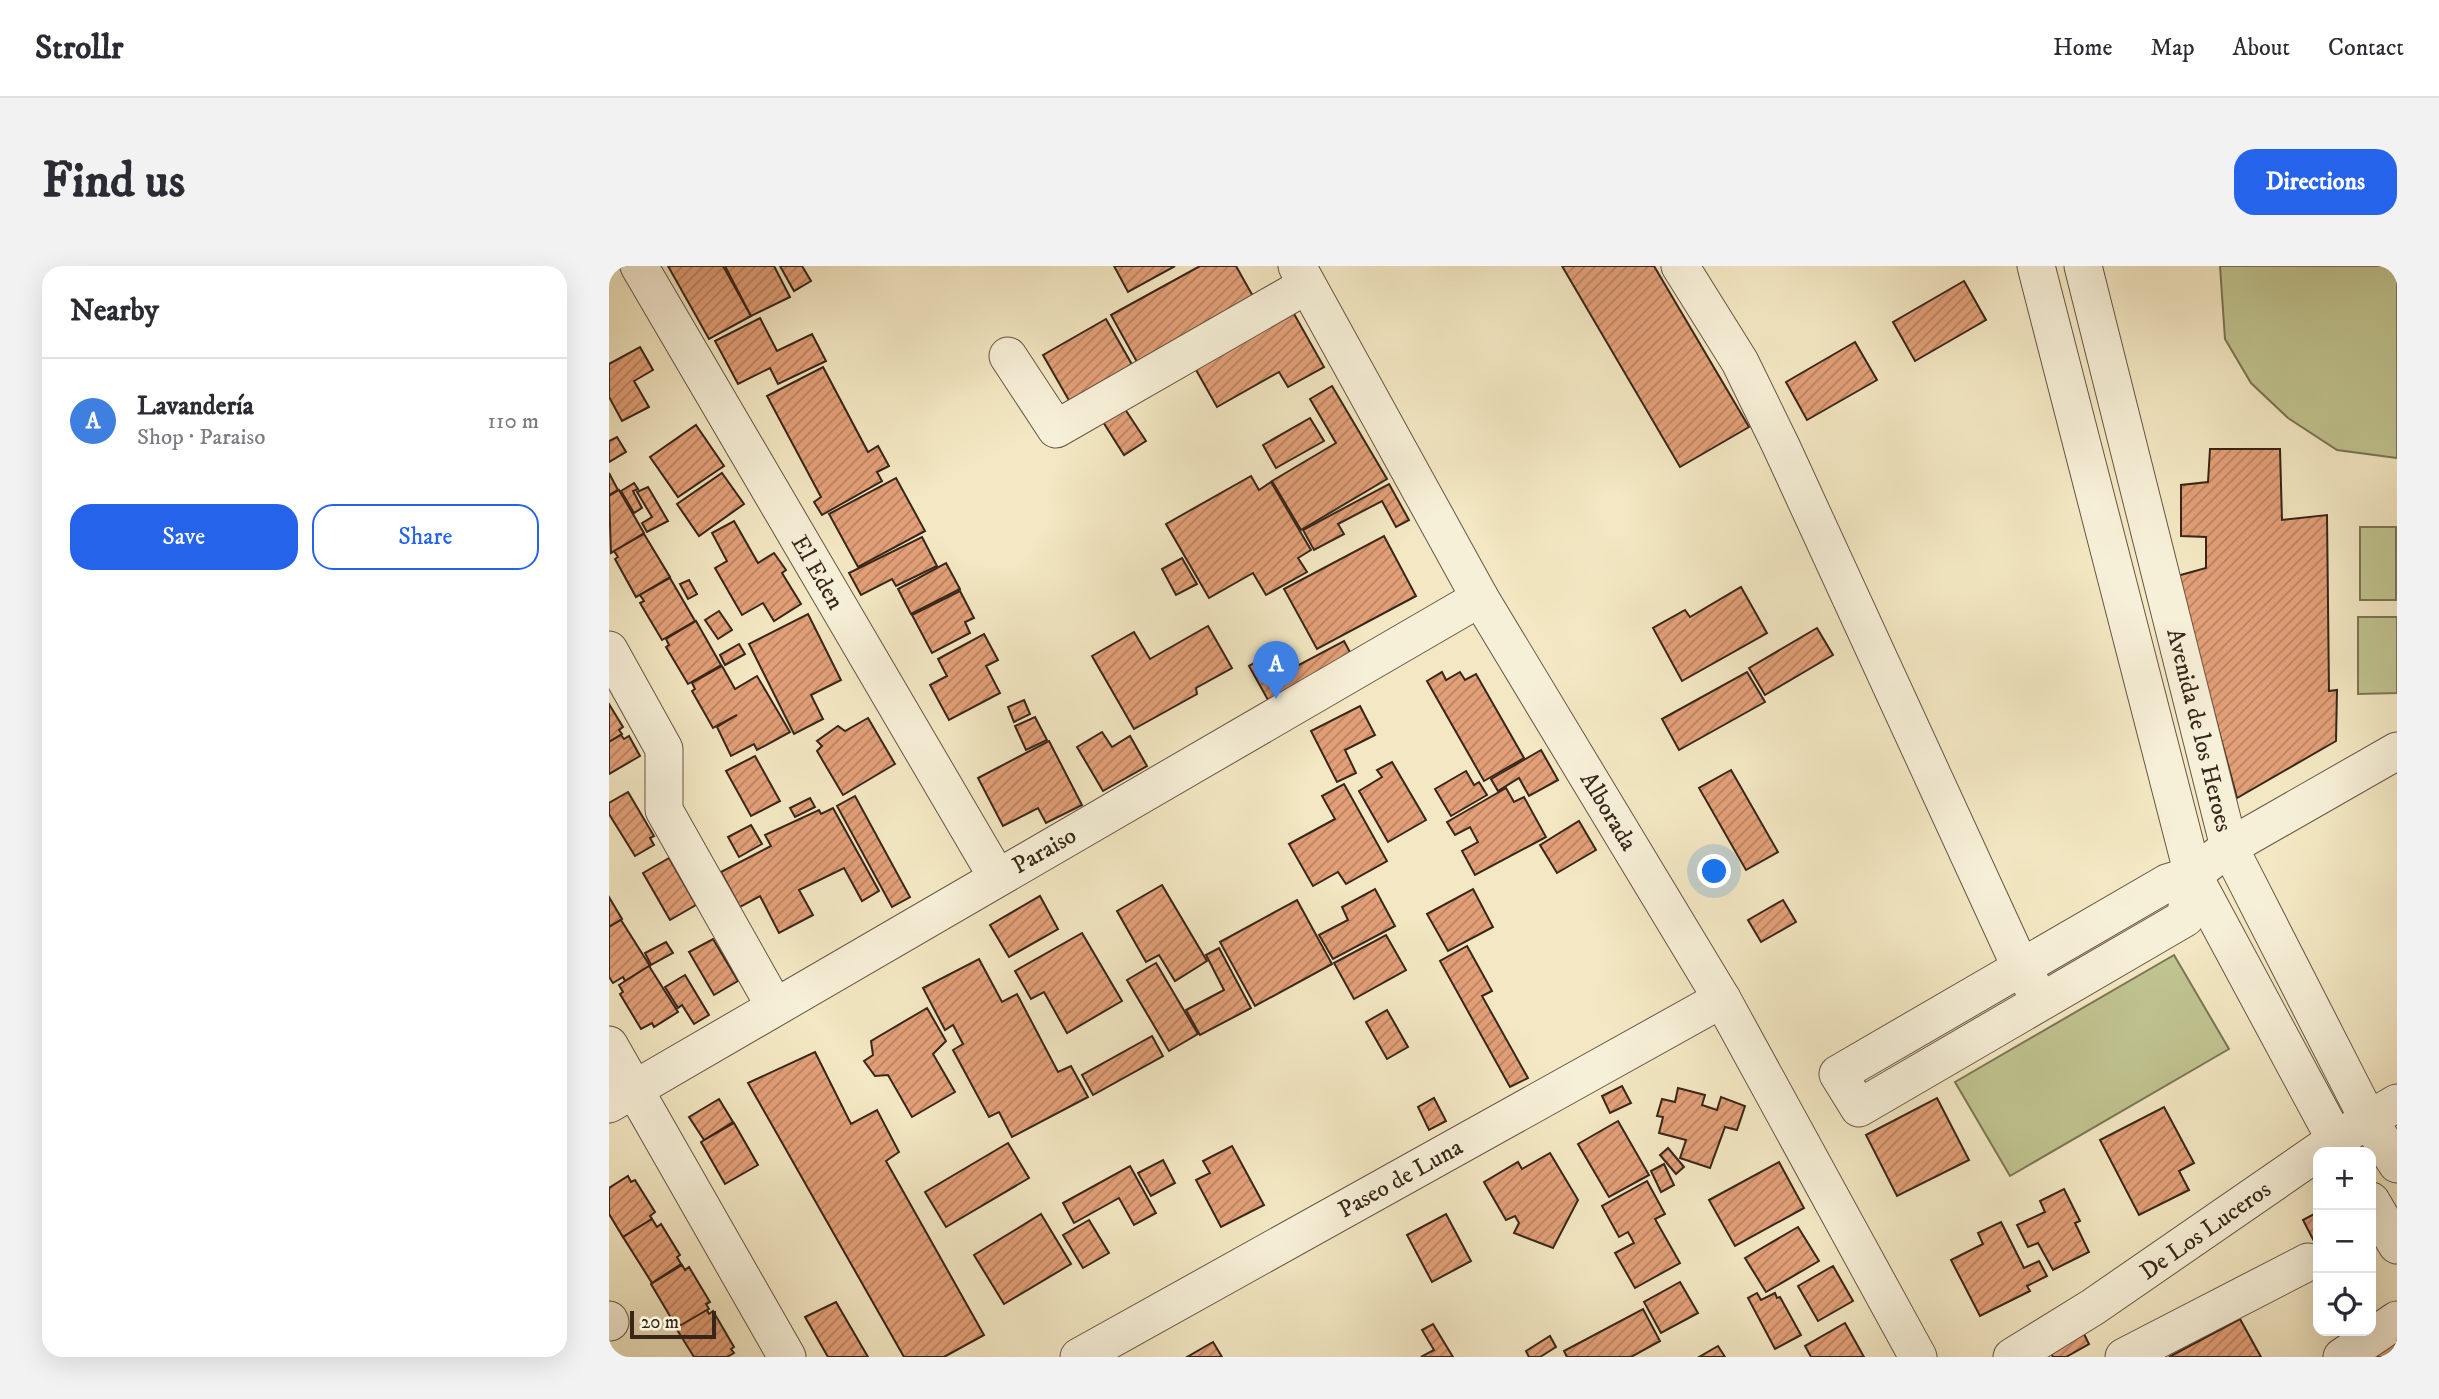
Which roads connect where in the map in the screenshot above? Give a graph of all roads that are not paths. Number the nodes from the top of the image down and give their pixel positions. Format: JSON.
{"nodes":[{"id":1,"x":639,"y":266,"type":"edge"},
{"id":2,"x":1680,"y":266,"type":"edge"},
{"id":3,"x":2036,"y":266,"type":"edge"},
{"id":4,"x":2083,"y":266,"type":"edge"},
{"id":5,"x":1302,"y":275,"type":"edge"},
{"id":6,"x":1008,"y":356,"type":"dead end"},
{"id":7,"x":1481,"y":598,"type":"junction"},
{"id":8,"x":609,"y":650,"type":"edge"},
{"id":9,"x":2397,"y":751,"type":"edge"},
{"id":10,"x":2229,"y":847,"type":"junction"},
{"id":11,"x":2193,"y":875,"type":"junction"},
{"id":12,"x":997,"y":877,"type":"junction"},
{"id":13,"x":2021,"y":968,"type":"junction"},
{"id":14,"x":1722,"y":999,"type":"junction"},
{"id":15,"x":2042,"y":1002,"type":"junction"},
{"id":16,"x":775,"y":1007,"type":"junction"},
{"id":17,"x":609,"y":1045,"type":"edge"},
{"id":18,"x":621,"y":1097,"type":"edge"},
{"id":19,"x":2383,"y":1111,"type":"edge"},
{"id":20,"x":2339,"y":1146,"type":"edge"},
{"id":21,"x":2397,"y":1164,"type":"edge"},
{"id":22,"x":2376,"y":1209,"type":"edge"},
{"id":23,"x":2397,"y":1245,"type":"edge"},
{"id":24,"x":2308,"y":1262,"type":"dead end"},
{"id":25,"x":2093,"y":1307,"type":"junction"},
{"id":26,"x":2397,"y":1320,"type":"edge"},
{"id":27,"x":787,"y":1357,"type":"edge"},
{"id":28,"x":1079,"y":1357,"type":"edge"},
{"id":29,"x":1918,"y":1357,"type":"edge"},
{"id":30,"x":2012,"y":1357,"type":"edge"},
{"id":31,"x":2124,"y":1357,"type":"edge"},
{"id":32,"x":2342,"y":1357,"type":"edge"}],
"edges":[{"from":1,"to":12,"type":"street","name":"El Eden"},
{"from":2,"to":13,"type":"street"},
{"from":3,"to":11,"type":"street","name":"Avenida de los Heroes"},
{"from":4,"to":10,"type":"street","name":"Avenida de los Heroes"},
{"from":5,"to":6,"type":"street"},
{"from":5,"to":7,"type":"street","name":"Alborada"},
{"from":7,"to":12,"type":"street","name":"Paraiso"},
{"from":7,"to":14,"type":"street","name":"Alborada"},
{"from":8,"to":16,"type":"street"},
{"from":9,"to":10,"type":"street"},
{"from":10,"to":11,"type":"street"},
{"from":10,"to":19,"type":"street","name":"Avenida de los Heroes"},
{"from":11,"to":13,"type":"street"},
{"from":11,"to":15,"type":"street"},
{"from":11,"to":20,"type":"street","name":"Avenida de los Heroes"},
{"from":12,"to":16,"type":"street","name":"Paraiso"},
{"from":13,"to":15,"type":"street"},
{"from":13,"to":15,"type":"street"},
{"from":14,"to":28,"type":"street","name":"Paseo de Luna"},
{"from":14,"to":29,"type":"street","name":"Alborada"},
{"from":16,"to":18,"type":"street","name":"Paraiso"},
{"from":17,"to":18,"type":"street"},
{"from":18,"to":27,"type":"street"},
{"from":19,"to":20,"type":"street","name":"De Los Luceros"},
{"from":19,"to":21,"type":"street","name":"Avenida de los Heroes"},
{"from":20,"to":25,"type":"street","name":"De Los Luceros"},
{"from":22,"to":23,"type":"street"},
{"from":24,"to":31,"type":"street"},
{"from":25,"to":30,"type":"street","name":"De Los Luceros"},
{"from":25,"to":31,"type":"street"},
{"from":26,"to":32,"type":"street"}]}
